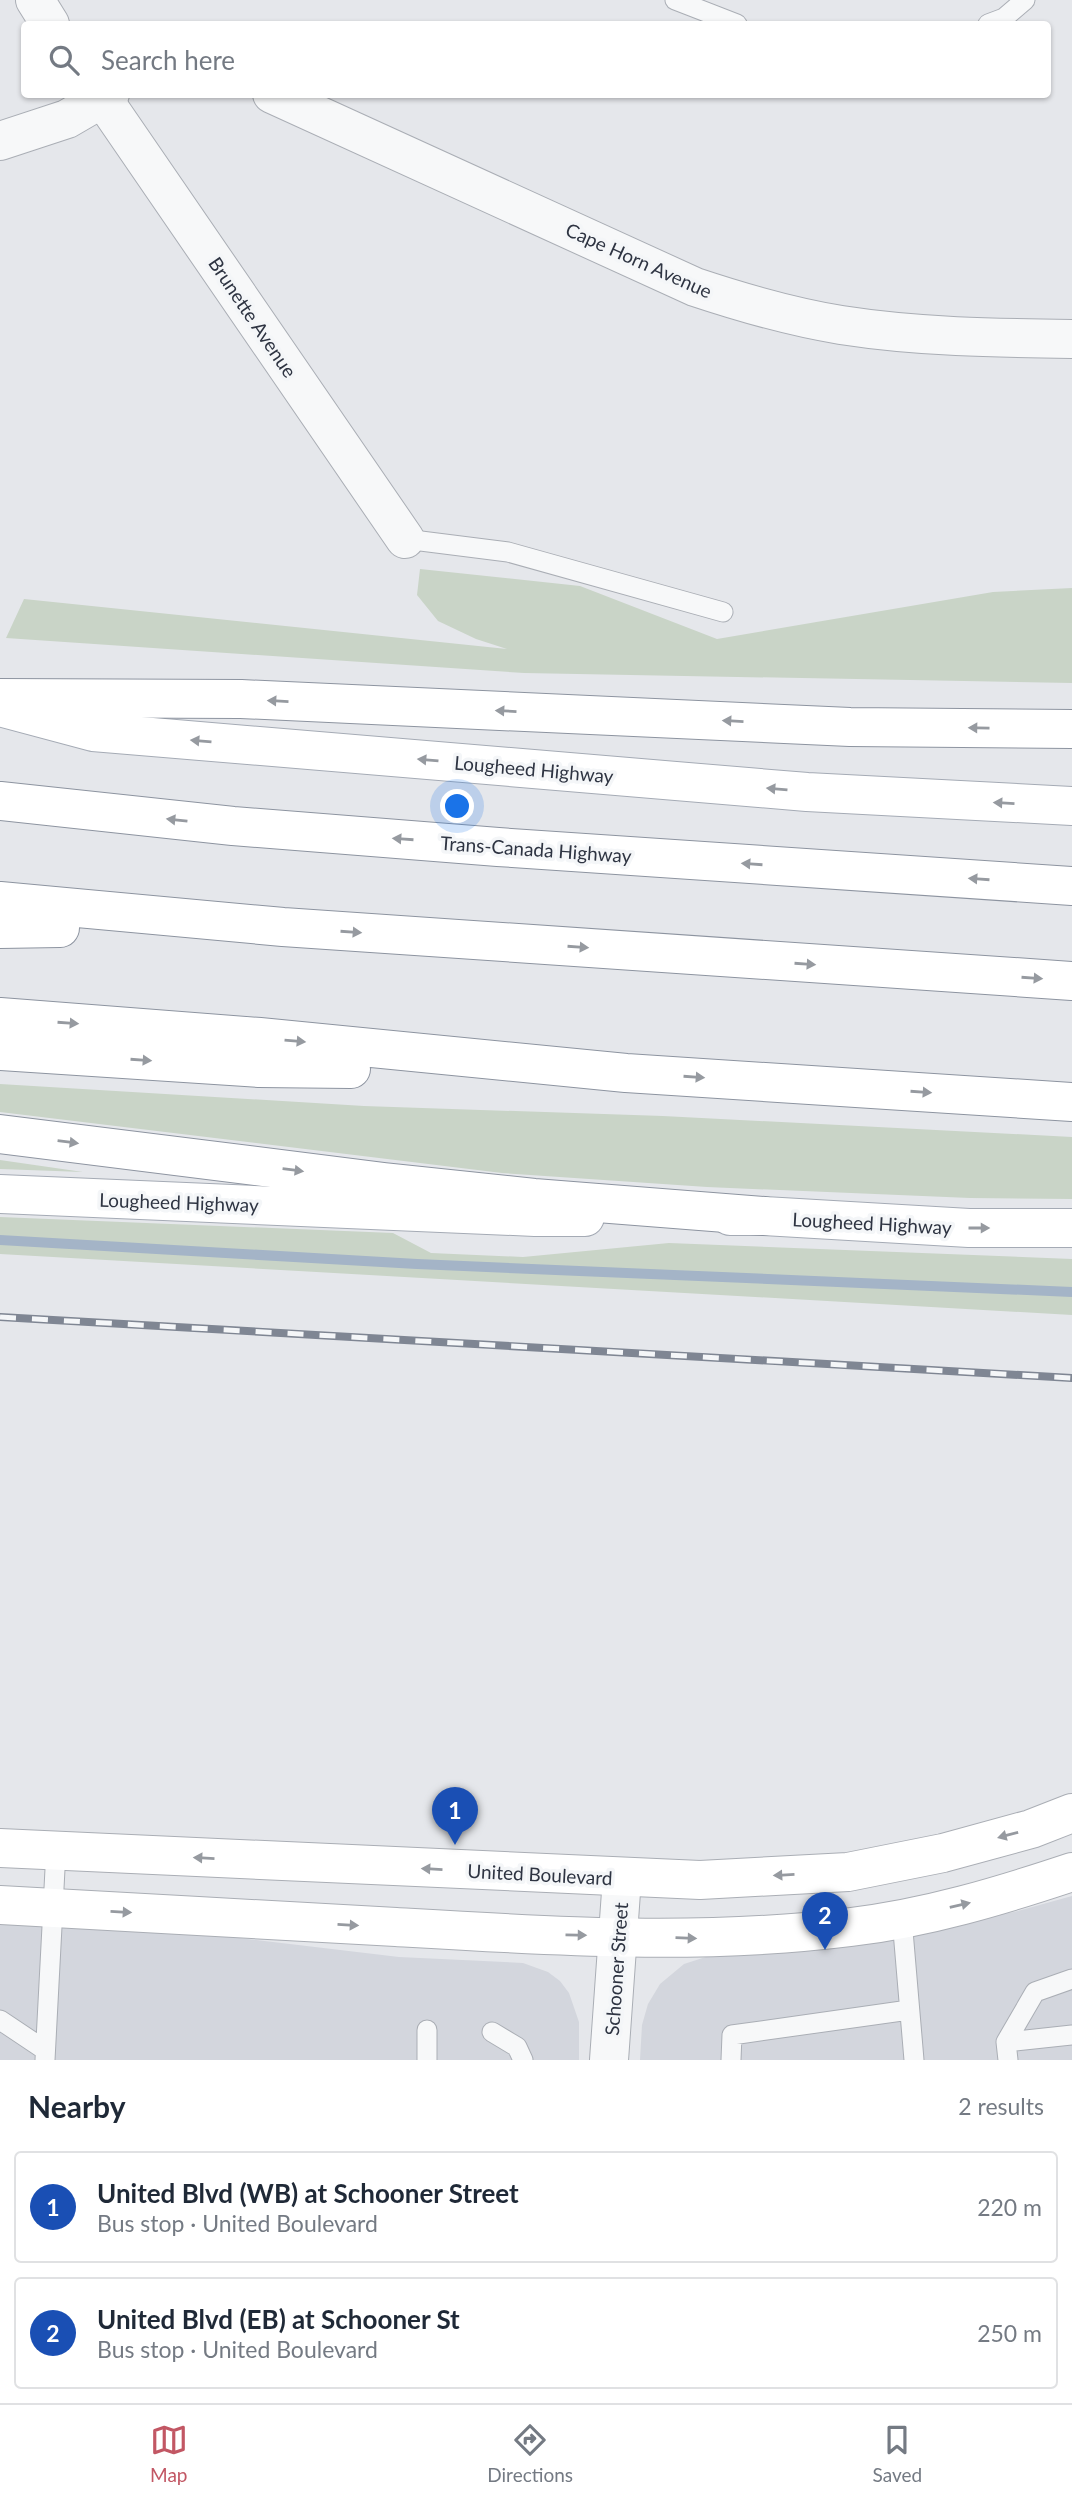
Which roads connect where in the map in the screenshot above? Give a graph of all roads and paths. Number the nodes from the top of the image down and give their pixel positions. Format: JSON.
{"nodes":[{"id":1,"x":35,"y":0,"type":"edge"},
{"id":2,"x":675,"y":0,"type":"edge"},
{"id":3,"x":1026,"y":0,"type":"edge"},
{"id":4,"x":48,"y":21,"type":"edge"},
{"id":5,"x":729,"y":21,"type":"edge"},
{"id":6,"x":996,"y":21,"type":"edge"},
{"id":7,"x":101,"y":98,"type":"edge"},
{"id":8,"x":105,"y":98,"type":"edge"},
{"id":9,"x":281,"y":98,"type":"edge"},
{"id":10,"x":0,"y":141,"type":"edge"},
{"id":11,"x":1072,"y":339,"type":"edge"},
{"id":12,"x":405,"y":539,"type":"joint"},
{"id":13,"x":723,"y":612,"type":"dead end"},
{"id":14,"x":2,"y":699,"type":"edge"},
{"id":15,"x":1072,"y":729,"type":"edge"},
{"id":16,"x":0,"y":801,"type":"edge"},
{"id":17,"x":1072,"y":806,"type":"edge"},
{"id":18,"x":1072,"y":886,"type":"edge"},
{"id":19,"x":0,"y":901,"type":"edge"},
{"id":20,"x":283,"y":927,"type":"junction"},
{"id":21,"x":0,"y":929,"type":"edge"},
{"id":22,"x":1072,"y":981,"type":"edge"},
{"id":23,"x":0,"y":1017,"type":"edge"},
{"id":24,"x":0,"y":1051,"type":"edge"},
{"id":25,"x":626,"y":1073,"type":"junction"},
{"id":26,"x":1072,"y":1102,"type":"edge"},
{"id":27,"x":0,"y":1134,"type":"edge"},
{"id":28,"x":0,"y":1194,"type":"edge"},
{"id":29,"x":764,"y":1216,"type":"junction"},
{"id":30,"x":1072,"y":1228,"type":"edge"},
{"id":31,"x":1072,"y":1813,"type":"edge"},
{"id":32,"x":0,"y":1848,"type":"edge"},
{"id":33,"x":56,"y":1850,"type":"junction"},
{"id":34,"x":1072,"y":1872,"type":"edge"},
{"id":35,"x":622,"y":1878,"type":"junction"},
{"id":36,"x":0,"y":1905,"type":"edge"},
{"id":37,"x":53,"y":1908,"type":"junction"},
{"id":38,"x":902,"y":1919,"type":"junction"},
{"id":39,"x":618,"y":1936,"type":"junction"},
{"id":40,"x":1072,"y":1979,"type":"edge"},
{"id":41,"x":909,"y":2010,"type":"junction"},
{"id":42,"x":0,"y":2020,"type":"edge"},
{"id":43,"x":427,"y":2030,"type":"dead end"},
{"id":44,"x":492,"y":2032,"type":"dead end"},
{"id":45,"x":1072,"y":2035,"type":"edge"},
{"id":46,"x":1007,"y":2051,"type":"edge"},
{"id":47,"x":45,"y":2055,"type":"edge"},
{"id":48,"x":426,"y":2060,"type":"edge"},
{"id":49,"x":523,"y":2060,"type":"edge"},
{"id":50,"x":609,"y":2060,"type":"edge"},
{"id":51,"x":731,"y":2060,"type":"edge"},
{"id":52,"x":914,"y":2060,"type":"edge"}],
"edges":[{"from":1,"to":4,"type":"street"},
{"from":2,"to":5,"type":"lane"},
{"from":3,"to":6,"type":"lane"},
{"from":7,"to":10,"type":"street"},
{"from":8,"to":12,"type":"street","name":"Brunette Avenue"},
{"from":9,"to":11,"type":"street","name":"Cape Horn Avenue"},
{"from":12,"to":13,"type":"lane"},
{"from":15,"to":14,"type":"main road","one_way":true},
{"from":17,"to":14,"type":"main road","name":"Lougheed Highway","one_way":true},
{"from":18,"to":16,"type":"main road","name":"Trans-Canada Highway","one_way":true},
{"from":19,"to":20,"type":"main road"},
{"from":20,"to":21,"type":"main road"},
{"from":20,"to":22,"type":"main road","one_way":true},
{"from":23,"to":25,"type":"main road","one_way":true},
{"from":24,"to":25,"type":"main road","one_way":true},
{"from":25,"to":26,"type":"main road","one_way":true},
{"from":27,"to":29,"type":"main road","one_way":true},
{"from":28,"to":29,"type":"main road","name":"Lougheed Highway"},
{"from":29,"to":30,"type":"main road","name":"Lougheed Highway","one_way":true},
{"from":31,"to":35,"type":"main road","name":"United Boulevard","one_way":true},
{"from":32,"to":33,"type":"main road","name":"United Boulevard"},
{"from":35,"to":33,"type":"main road","name":"United Boulevard","one_way":true},
{"from":33,"to":37,"type":"lane"},
{"from":38,"to":34,"type":"main road","one_way":true},
{"from":35,"to":39,"type":"street","name":"Schooner Street"},
{"from":36,"to":37,"type":"main road"},
{"from":37,"to":39,"type":"main road","one_way":true},
{"from":37,"to":47,"type":"lane"},
{"from":39,"to":38,"type":"main road","one_way":true},
{"from":38,"to":41,"type":"lane"},
{"from":39,"to":50,"type":"street","name":"Schooner Street"},
{"from":40,"to":46,"type":"lane"},
{"from":41,"to":51,"type":"lane"},
{"from":41,"to":52,"type":"lane"},
{"from":42,"to":47,"type":"lane"},
{"from":43,"to":48,"type":"lane"},
{"from":44,"to":49,"type":"lane"},
{"from":45,"to":46,"type":"lane"}]}
